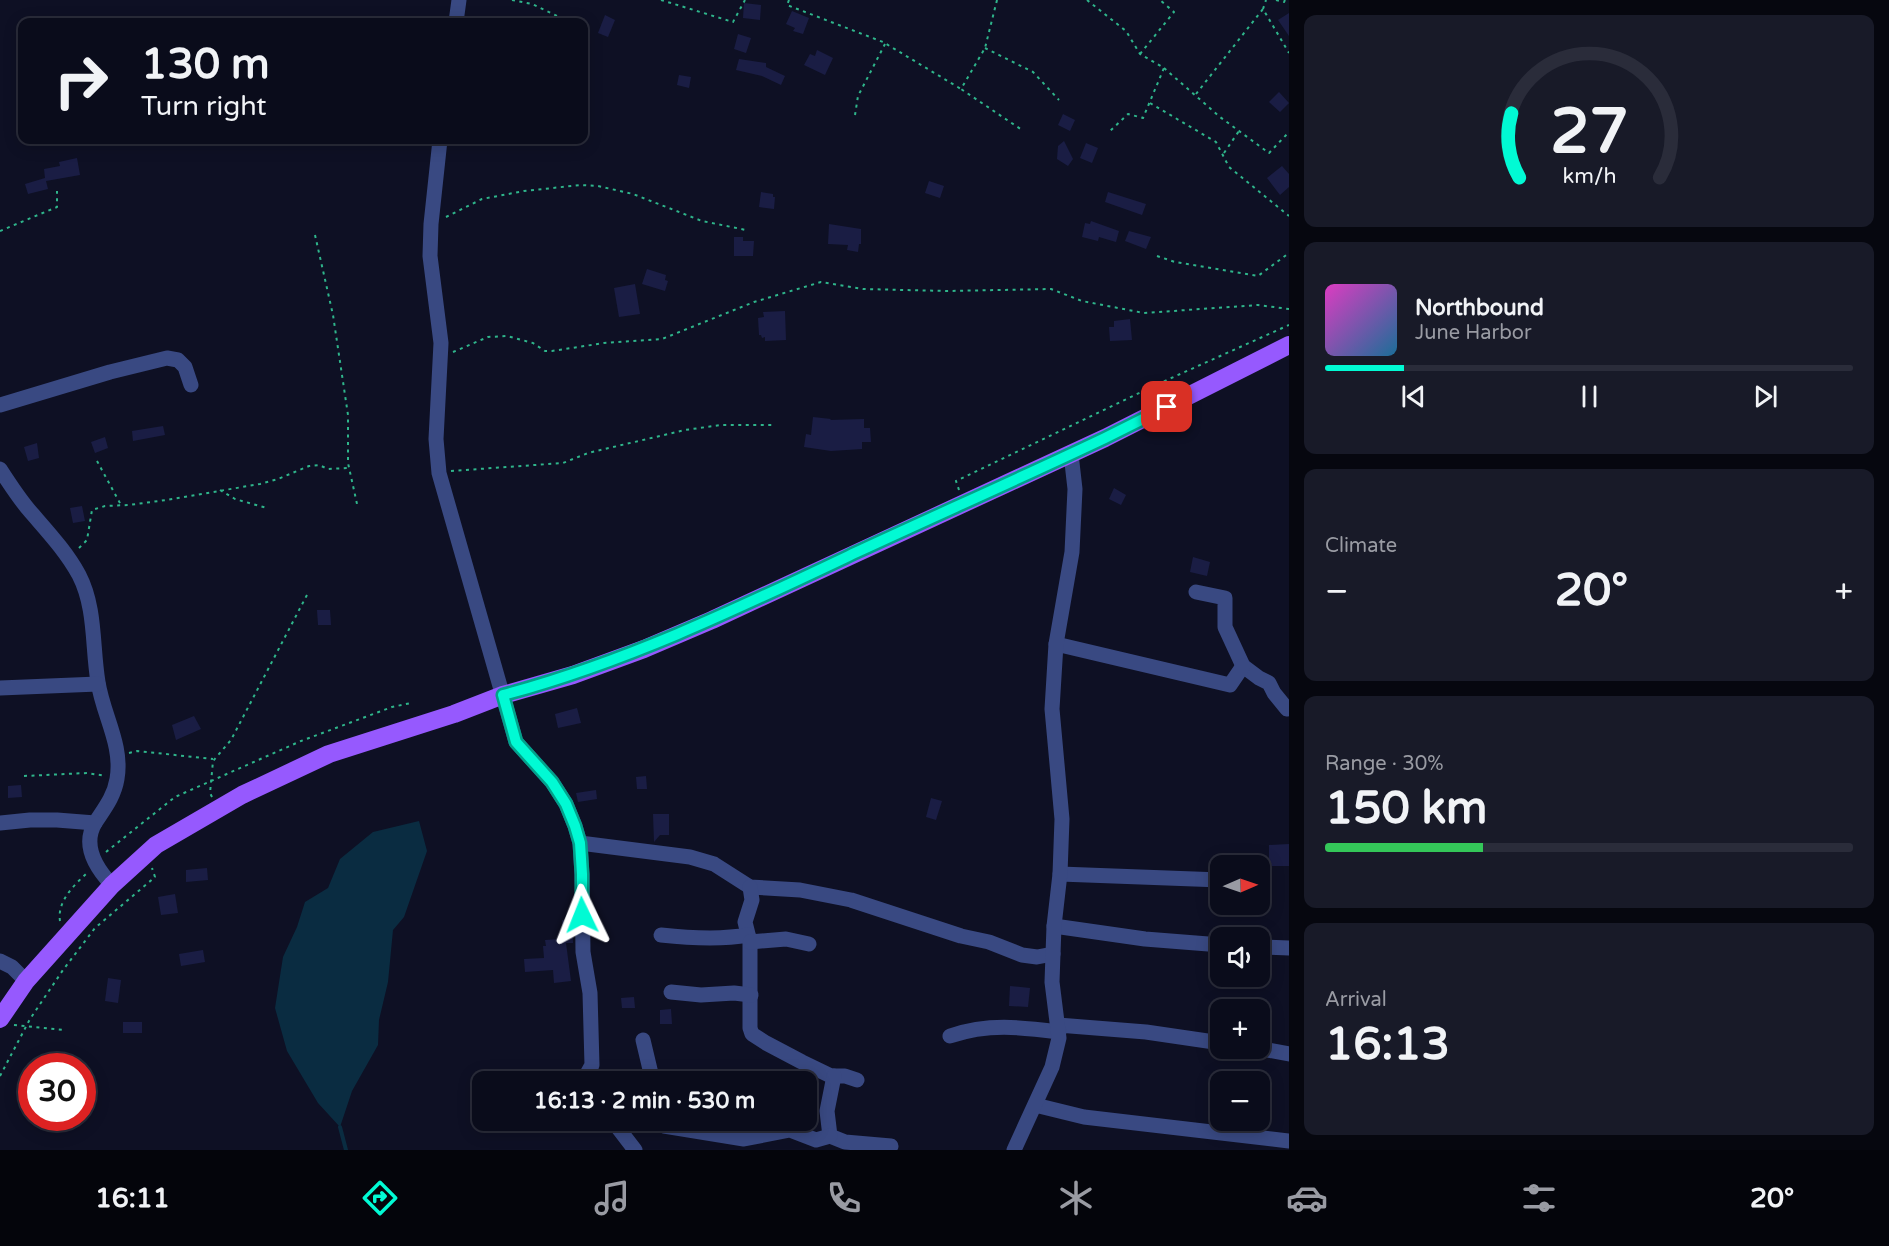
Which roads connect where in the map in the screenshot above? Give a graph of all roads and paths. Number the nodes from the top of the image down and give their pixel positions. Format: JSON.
{"nodes":[{"id":1,"x":459,"y":0,"type":"edge"},
{"id":2,"x":512,"y":0,"type":"edge"},
{"id":3,"x":662,"y":0,"type":"edge"},
{"id":4,"x":745,"y":0,"type":"edge"},
{"id":5,"x":789,"y":0,"type":"edge"},
{"id":6,"x":997,"y":0,"type":"edge"},
{"id":7,"x":1087,"y":0,"type":"edge"},
{"id":8,"x":1161,"y":0,"type":"edge"},
{"id":9,"x":1266,"y":0,"type":"edge"},
{"id":10,"x":1276,"y":0,"type":"edge"},
{"id":11,"x":1285,"y":0,"type":"edge"},
{"id":12,"x":1263,"y":9,"type":"junction"},
{"id":13,"x":457,"y":18,"type":"edge"},
{"id":14,"x":562,"y":18,"type":"edge"},
{"id":15,"x":885,"y":44,"type":"junction"},
{"id":16,"x":985,"y":48,"type":"junction"},
{"id":17,"x":1289,"y":53,"type":"edge"},
{"id":18,"x":1140,"y":54,"type":"junction"},
{"id":19,"x":1164,"y":68,"type":"junction"},
{"id":20,"x":961,"y":89,"type":"junction"},
{"id":21,"x":1195,"y":95,"type":"junction"},
{"id":22,"x":1059,"y":100,"type":"dead end"},
{"id":23,"x":1150,"y":103,"type":"junction"},
{"id":24,"x":855,"y":114,"type":"dead end"},
{"id":25,"x":1022,"y":130,"type":"dead end"},
{"id":26,"x":1239,"y":131,"type":"junction"},
{"id":27,"x":1109,"y":132,"type":"dead end"},
{"id":28,"x":1289,"y":132,"type":"edge"},
{"id":29,"x":440,"y":144,"type":"edge"},
{"id":30,"x":1223,"y":155,"type":"junction"},
{"id":31,"x":57,"y":191,"type":"dead end"},
{"id":32,"x":1289,"y":216,"type":"edge"},
{"id":33,"x":746,"y":230,"type":"dead end"},
{"id":34,"x":0,"y":231,"type":"edge"},
{"id":35,"x":431,"y":232,"type":"junction"},
{"id":36,"x":315,"y":235,"type":"dead end"},
{"id":37,"x":1289,"y":253,"type":"edge"},
{"id":38,"x":1156,"y":256,"type":"dead end"},
{"id":39,"x":1289,"y":309,"type":"edge"},
{"id":40,"x":1289,"y":325,"type":"edge"},
{"id":41,"x":1289,"y":345,"type":"edge"},
{"id":42,"x":440,"y":360,"type":"junction"},
{"id":43,"x":191,"y":385,"type":"dead end"},
{"id":44,"x":0,"y":405,"type":"edge"},
{"id":45,"x":773,"y":425,"type":"dead end"},
{"id":46,"x":1071,"y":454,"type":"junction"},
{"id":47,"x":97,"y":460,"type":"dead end"},
{"id":48,"x":349,"y":468,"type":"junction"},
{"id":49,"x":0,"y":469,"type":"edge"},
{"id":50,"x":439,"y":472,"type":"junction"},
{"id":51,"x":220,"y":490,"type":"junction"},
{"id":52,"x":357,"y":504,"type":"dead end"},
{"id":53,"x":963,"y":504,"type":"junction"},
{"id":54,"x":121,"y":505,"type":"junction"},
{"id":55,"x":267,"y":508,"type":"dead end"},
{"id":56,"x":67,"y":556,"type":"junction"},
{"id":57,"x":1196,"y":592,"type":"dead end"},
{"id":58,"x":308,"y":593,"type":"dead end"},
{"id":59,"x":1056,"y":644,"type":"junction"},
{"id":60,"x":1244,"y":666,"type":"junction"},
{"id":61,"x":98,"y":684,"type":"junction"},
{"id":62,"x":0,"y":688,"type":"edge"},
{"id":63,"x":503,"y":695,"type":"junction"},
{"id":64,"x":1287,"y":709,"type":"dead end"},
{"id":65,"x":118,"y":756,"type":"junction"},
{"id":66,"x":214,"y":759,"type":"junction"},
{"id":67,"x":24,"y":776,"type":"dead end"},
{"id":68,"x":117,"y":777,"type":"junction"},
{"id":69,"x":218,"y":809,"type":"junction"},
{"id":70,"x":0,"y":823,"type":"edge"},
{"id":71,"x":95,"y":824,"type":"junction"},
{"id":72,"x":580,"y":843,"type":"junction"},
{"id":73,"x":149,"y":860,"type":"dead end"},
{"id":74,"x":1060,"y":874,"type":"junction"},
{"id":75,"x":1210,"y":880,"type":"edge"},
{"id":76,"x":112,"y":885,"type":"junction"},
{"id":77,"x":750,"y":887,"type":"junction"},
{"id":78,"x":1054,"y":926,"type":"junction"},
{"id":79,"x":661,"y":935,"type":"dead end"},
{"id":80,"x":749,"y":939,"type":"junction"},
{"id":81,"x":809,"y":944,"type":"dead end"},
{"id":82,"x":1210,"y":944,"type":"edge"},
{"id":83,"x":1270,"y":947,"type":"edge"},
{"id":84,"x":1289,"y":948,"type":"edge"},
{"id":85,"x":1053,"y":954,"type":"junction"},
{"id":86,"x":0,"y":961,"type":"edge"},
{"id":87,"x":26,"y":981,"type":"junction"},
{"id":88,"x":671,"y":992,"type":"dead end"},
{"id":89,"x":751,"y":995,"type":"junction"},
{"id":90,"x":3,"y":1021,"type":"edge"},
{"id":91,"x":26,"y":1027,"type":"junction"},
{"id":92,"x":1059,"y":1028,"type":"junction"},
{"id":93,"x":65,"y":1030,"type":"dead end"},
{"id":94,"x":950,"y":1036,"type":"dead end"},
{"id":95,"x":643,"y":1040,"type":"dead end"},
{"id":96,"x":1210,"y":1041,"type":"edge"},
{"id":97,"x":1270,"y":1050,"type":"edge"},
{"id":98,"x":1289,"y":1054,"type":"edge"},
{"id":99,"x":590,"y":1071,"type":"edge"},
{"id":100,"x":650,"y":1071,"type":"edge"},
{"id":101,"x":0,"y":1076,"type":"edge"},
{"id":102,"x":834,"y":1076,"type":"junction"},
{"id":103,"x":857,"y":1080,"type":"dead end"},
{"id":104,"x":1035,"y":1105,"type":"junction"},
{"id":105,"x":620,"y":1131,"type":"edge"},
{"id":106,"x":704,"y":1131,"type":"edge"},
{"id":107,"x":785,"y":1131,"type":"edge"},
{"id":108,"x":793,"y":1131,"type":"edge"},
{"id":109,"x":830,"y":1136,"type":"junction"},
{"id":110,"x":1289,"y":1141,"type":"edge"},
{"id":111,"x":891,"y":1146,"type":"dead end"},
{"id":112,"x":635,"y":1150,"type":"edge"},
{"id":113,"x":1014,"y":1150,"type":"edge"}],
"edges":[{"from":1,"to":13,"type":"street"},
{"from":2,"to":14,"type":"path"},
{"from":3,"to":4,"type":"path"},
{"from":5,"to":15,"type":"path"},
{"from":6,"to":16,"type":"path"},
{"from":7,"to":18,"type":"path"},
{"from":8,"to":18,"type":"path"},
{"from":9,"to":12,"type":"path"},
{"from":10,"to":11,"type":"path"},
{"from":12,"to":17,"type":"path"},
{"from":12,"to":21,"type":"path"},
{"from":15,"to":20,"type":"path"},
{"from":15,"to":24,"type":"path"},
{"from":16,"to":20,"type":"path"},
{"from":16,"to":22,"type":"path"},
{"from":18,"to":19,"type":"path"},
{"from":19,"to":21,"type":"path"},
{"from":19,"to":23,"type":"path"},
{"from":20,"to":25,"type":"path"},
{"from":21,"to":26,"type":"path"},
{"from":23,"to":27,"type":"path"},
{"from":23,"to":30,"type":"path"},
{"from":26,"to":28,"type":"path"},
{"from":26,"to":30,"type":"path"},
{"from":29,"to":35,"type":"street"},
{"from":30,"to":32,"type":"path"},
{"from":31,"to":34,"type":"path"},
{"from":33,"to":35,"type":"path"},
{"from":35,"to":42,"type":"street"},
{"from":36,"to":48,"type":"path"},
{"from":37,"to":38,"type":"path"},
{"from":39,"to":42,"type":"path"},
{"from":40,"to":53,"type":"path"},
{"from":41,"to":46,"type":"main road"},
{"from":42,"to":50,"type":"street"},
{"from":43,"to":44,"type":"street"},
{"from":45,"to":50,"type":"path"},
{"from":46,"to":53,"type":"main road"},
{"from":46,"to":59,"type":"street"},
{"from":47,"to":54,"type":"path"},
{"from":48,"to":51,"type":"path"},
{"from":48,"to":52,"type":"path"},
{"from":49,"to":56,"type":"street"},
{"from":50,"to":63,"type":"street"},
{"from":51,"to":54,"type":"path"},
{"from":51,"to":55,"type":"path"},
{"from":53,"to":63,"type":"main road"},
{"from":54,"to":56,"type":"path"},
{"from":56,"to":61,"type":"street"},
{"from":57,"to":60,"type":"street"},
{"from":58,"to":66,"type":"path"},
{"from":59,"to":60,"type":"street"},
{"from":59,"to":74,"type":"street"},
{"from":60,"to":64,"type":"street"},
{"from":61,"to":62,"type":"street"},
{"from":61,"to":65,"type":"street"},
{"from":63,"to":69,"type":"main road"},
{"from":63,"to":72,"type":"street"},
{"from":65,"to":66,"type":"path"},
{"from":65,"to":68,"type":"street"},
{"from":66,"to":69,"type":"path"},
{"from":67,"to":68,"type":"path"},
{"from":68,"to":71,"type":"street"},
{"from":69,"to":76,"type":"main road"},
{"from":70,"to":71,"type":"street"},
{"from":71,"to":76,"type":"street"},
{"from":72,"to":77,"type":"street"},
{"from":72,"to":99,"type":"street"},
{"from":73,"to":91,"type":"path"},
{"from":74,"to":75,"type":"street"},
{"from":74,"to":78,"type":"street"},
{"from":76,"to":87,"type":"main road"},
{"from":77,"to":80,"type":"street"},
{"from":77,"to":85,"type":"street"},
{"from":78,"to":82,"type":"street"},
{"from":78,"to":85,"type":"street"},
{"from":79,"to":80,"type":"street"},
{"from":80,"to":81,"type":"street"},
{"from":80,"to":89,"type":"street"},
{"from":83,"to":84,"type":"street"},
{"from":85,"to":92,"type":"street"},
{"from":86,"to":87,"type":"street"},
{"from":87,"to":90,"type":"main road"},
{"from":88,"to":89,"type":"street"},
{"from":89,"to":102,"type":"street"},
{"from":90,"to":91,"type":"path"},
{"from":91,"to":93,"type":"path"},
{"from":91,"to":101,"type":"path"},
{"from":92,"to":94,"type":"street"},
{"from":92,"to":96,"type":"street"},
{"from":92,"to":104,"type":"street"},
{"from":95,"to":100,"type":"street"},
{"from":97,"to":98,"type":"street"},
{"from":102,"to":103,"type":"street"},
{"from":102,"to":109,"type":"street"},
{"from":104,"to":110,"type":"street"},
{"from":104,"to":113,"type":"street"},
{"from":105,"to":112,"type":"street"},
{"from":106,"to":107,"type":"street"},
{"from":108,"to":109,"type":"street"},
{"from":109,"to":111,"type":"street"}]}
